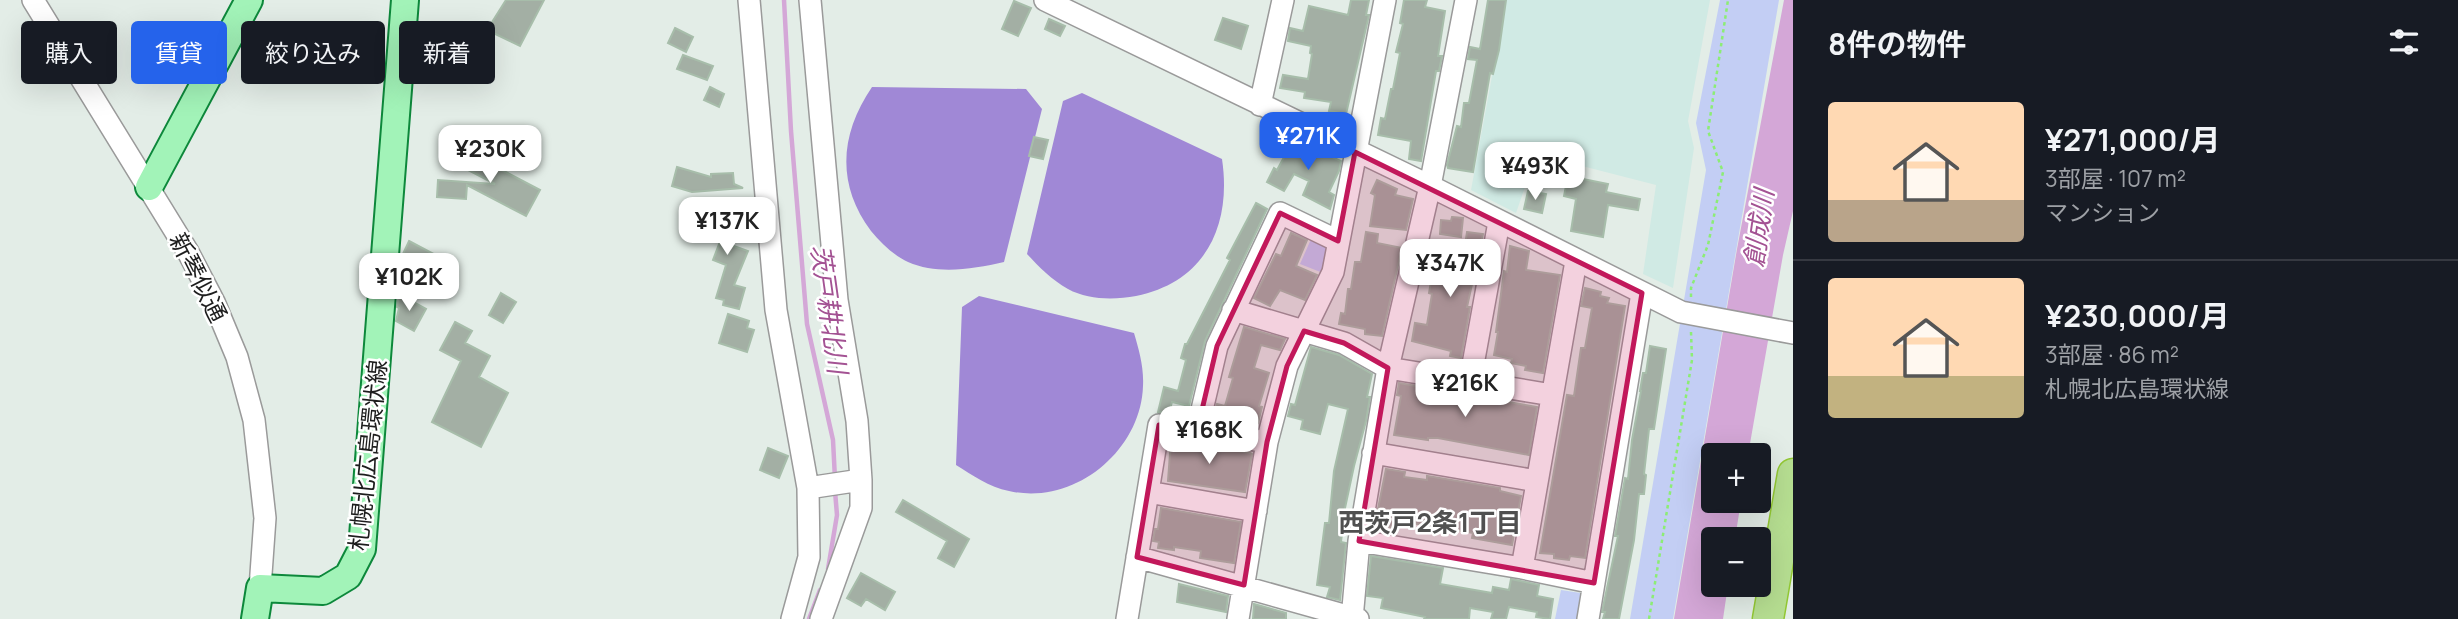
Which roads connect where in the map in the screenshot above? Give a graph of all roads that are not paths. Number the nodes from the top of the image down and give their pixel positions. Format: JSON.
{"nodes":[{"id":1,"x":33,"y":0,"type":"edge"},
{"id":2,"x":249,"y":0,"type":"edge"},
{"id":3,"x":405,"y":0,"type":"edge"},
{"id":4,"x":749,"y":0,"type":"edge"},
{"id":5,"x":810,"y":0,"type":"edge"},
{"id":6,"x":1045,"y":0,"type":"edge"},
{"id":7,"x":1283,"y":0,"type":"edge"},
{"id":8,"x":1385,"y":0,"type":"edge"},
{"id":9,"x":1466,"y":0,"type":"edge"},
{"id":10,"x":1260,"y":105,"type":"junction"},
{"id":11,"x":1355,"y":152,"type":"junction"},
{"id":12,"x":149,"y":187,"type":"junction"},
{"id":13,"x":1430,"y":187,"type":"junction"},
{"id":14,"x":1499,"y":222,"type":"junction"},
{"id":15,"x":1338,"y":241,"type":"junction"},
{"id":16,"x":1576,"y":261,"type":"junction"},
{"id":17,"x":1642,"y":293,"type":"junction"},
{"id":18,"x":1233,"y":310,"type":"junction"},
{"id":19,"x":1304,"y":331,"type":"junction"},
{"id":20,"x":1793,"y":333,"type":"edge"},
{"id":21,"x":1388,"y":368,"type":"junction"},
{"id":22,"x":1470,"y":381,"type":"junction"},
{"id":23,"x":1552,"y":396,"type":"junction"},
{"id":24,"x":1197,"y":431,"type":"junction"},
{"id":25,"x":1267,"y":442,"type":"junction"},
{"id":26,"x":1373,"y":453,"type":"junction"},
{"id":27,"x":1793,"y":474,"type":"edge"},
{"id":28,"x":1537,"y":481,"type":"junction"},
{"id":29,"x":834,"y":484,"type":"junction"},
{"id":30,"x":1148,"y":492,"type":"junction"},
{"id":31,"x":1256,"y":511,"type":"junction"},
{"id":32,"x":1359,"y":541,"type":"junction"},
{"id":33,"x":1137,"y":557,"type":"junction"},
{"id":34,"x":1521,"y":568,"type":"junction"},
{"id":35,"x":1594,"y":583,"type":"junction"},
{"id":36,"x":1244,"y":585,"type":"junction"},
{"id":37,"x":260,"y":589,"type":"junction"},
{"id":38,"x":1354,"y":618,"type":"edge"},
{"id":39,"x":255,"y":619,"type":"edge"},
{"id":40,"x":792,"y":619,"type":"edge"},
{"id":41,"x":821,"y":619,"type":"edge"},
{"id":42,"x":1127,"y":619,"type":"edge"},
{"id":43,"x":1238,"y":619,"type":"edge"},
{"id":44,"x":1588,"y":619,"type":"edge"},
{"id":45,"x":1768,"y":619,"type":"edge"}],
"edges":[{"from":1,"to":12,"type":"street","name":"新琴似通"},
{"from":2,"to":12,"type":"main road"},
{"from":3,"to":37,"type":"main road","name":"札幌北広島環状線"},
{"from":4,"to":29,"type":"street"},
{"from":5,"to":29,"type":"street"},
{"from":6,"to":10,"type":"street"},
{"from":7,"to":10,"type":"street"},
{"from":8,"to":11,"type":"street"},
{"from":9,"to":13,"type":"street"},
{"from":10,"to":11,"type":"street"},
{"from":11,"to":13,"type":"street"},
{"from":11,"to":15,"type":"street"},
{"from":12,"to":37,"type":"street","name":"新琴似通"},
{"from":13,"to":14,"type":"street"},
{"from":13,"to":21,"type":"street"},
{"from":14,"to":16,"type":"street"},
{"from":14,"to":22,"type":"street"},
{"from":15,"to":18,"type":"street"},
{"from":15,"to":19,"type":"street"},
{"from":16,"to":17,"type":"street"},
{"from":16,"to":23,"type":"street"},
{"from":17,"to":20,"type":"street"},
{"from":17,"to":35,"type":"street"},
{"from":18,"to":19,"type":"street"},
{"from":18,"to":24,"type":"street"},
{"from":19,"to":21,"type":"street"},
{"from":19,"to":25,"type":"street"},
{"from":21,"to":22,"type":"street"},
{"from":21,"to":26,"type":"street"},
{"from":22,"to":23,"type":"street"},
{"from":23,"to":28,"type":"street"},
{"from":24,"to":25,"type":"street"},
{"from":24,"to":30,"type":"street"},
{"from":25,"to":31,"type":"street"},
{"from":26,"to":28,"type":"street"},
{"from":26,"to":32,"type":"street"},
{"from":27,"to":45,"type":"highway"},
{"from":28,"to":34,"type":"street"},
{"from":29,"to":40,"type":"street"},
{"from":29,"to":41,"type":"street"},
{"from":30,"to":31,"type":"street"},
{"from":30,"to":33,"type":"street"},
{"from":31,"to":36,"type":"street"},
{"from":32,"to":34,"type":"street"},
{"from":32,"to":38,"type":"street"},
{"from":33,"to":36,"type":"street"},
{"from":33,"to":42,"type":"street"},
{"from":34,"to":35,"type":"street"},
{"from":35,"to":44,"type":"street"},
{"from":36,"to":38,"type":"street"},
{"from":36,"to":43,"type":"street"},
{"from":37,"to":39,"type":"main road"}]}
